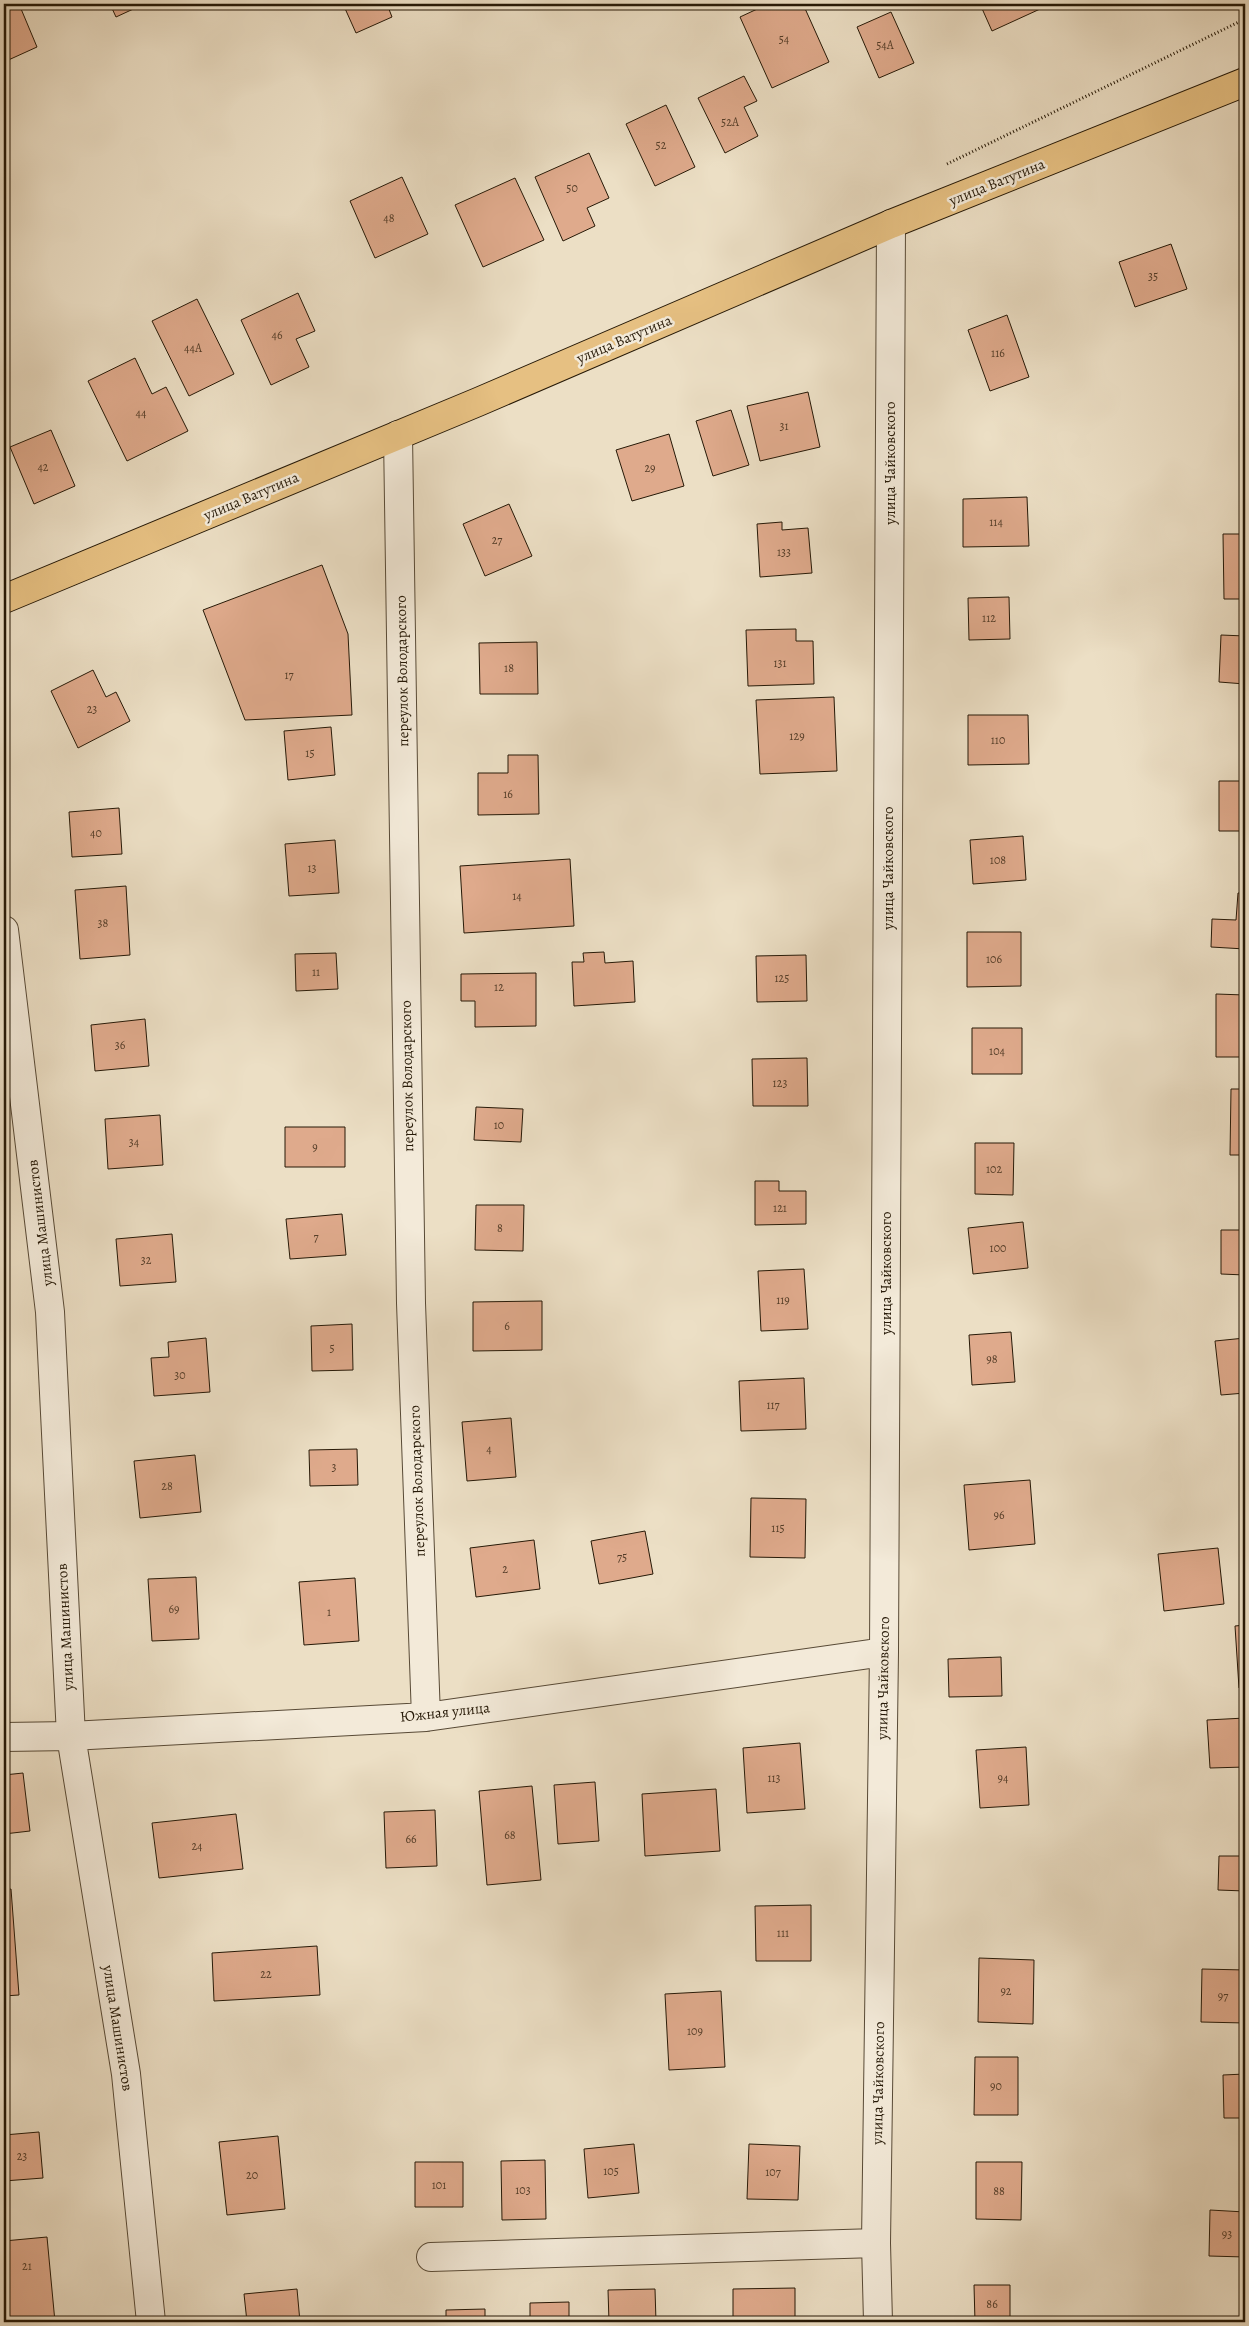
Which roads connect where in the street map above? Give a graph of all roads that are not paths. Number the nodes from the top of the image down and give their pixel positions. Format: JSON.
{"nodes":[{"id":1,"x":1245,"y":82,"type":"edge"},
{"id":2,"x":891,"y":224,"type":"junction"},
{"id":3,"x":398,"y":435,"type":"junction"},
{"id":4,"x":4,"y":598,"type":"edge"},
{"id":5,"x":4,"y":930,"type":"edge"},
{"id":6,"x":884,"y":1652,"type":"junction"},
{"id":7,"x":426,"y":1716,"type":"junction"},
{"id":8,"x":71,"y":1736,"type":"junction"},
{"id":9,"x":4,"y":1737,"type":"edge"},
{"id":10,"x":876,"y":2243,"type":"junction"},
{"id":11,"x":431,"y":2257,"type":"dead end"},
{"id":12,"x":151,"y":2322,"type":"edge"},
{"id":13,"x":878,"y":2322,"type":"edge"}],
"edges":[{"from":1,"to":2,"type":"main road","name":"улица Ватутина"},
{"from":2,"to":3,"type":"main road","name":"улица Ватутина"},
{"from":2,"to":6,"type":"street","name":"улица Чайковского"},
{"from":3,"to":4,"type":"main road","name":"улица Ватутина"},
{"from":3,"to":7,"type":"street","name":"переулок Володарского"},
{"from":5,"to":8,"type":"street","name":"улица Машинистов"},
{"from":6,"to":7,"type":"street","name":"Южная улица"},
{"from":6,"to":10,"type":"street","name":"улица Чайковского"},
{"from":7,"to":8,"type":"street","name":"Южная улица"},
{"from":8,"to":9,"type":"street","name":"Южная улица"},
{"from":8,"to":12,"type":"street","name":"улица Машинистов"},
{"from":10,"to":11,"type":"street"},
{"from":10,"to":13,"type":"street","name":"улица Чайковского"}]}
